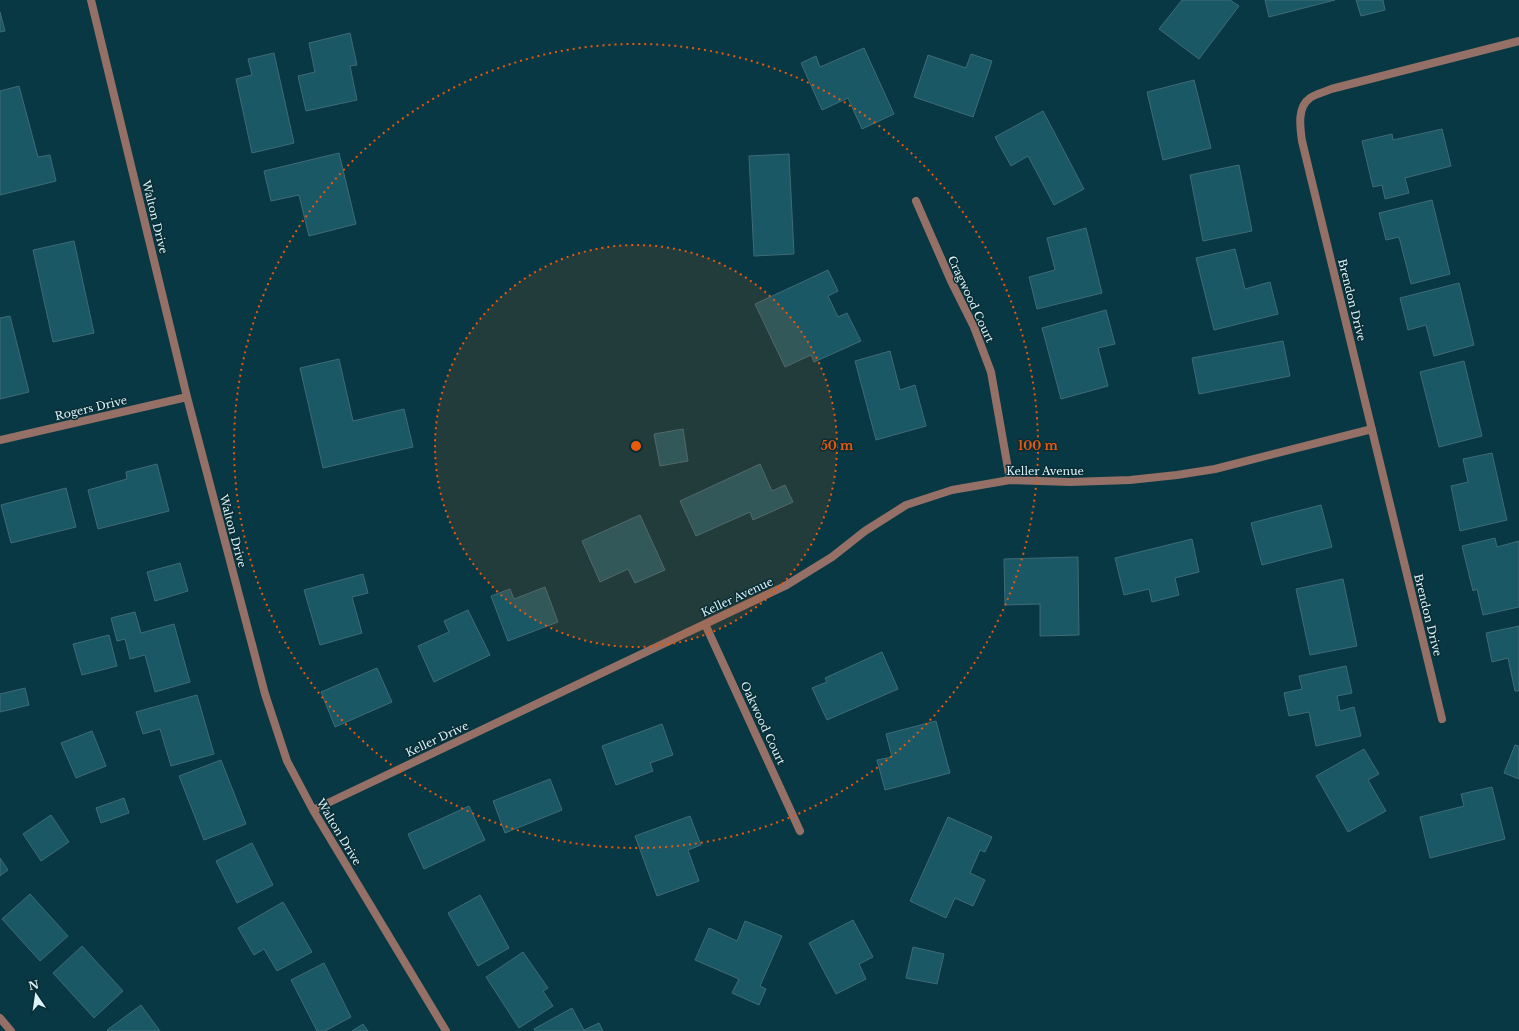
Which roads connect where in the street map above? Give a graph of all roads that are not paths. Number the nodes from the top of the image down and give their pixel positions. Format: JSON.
{"nodes":[{"id":1,"x":91,"y":0,"type":"edge"},
{"id":2,"x":1519,"y":41,"type":"edge"},
{"id":3,"x":916,"y":202,"type":"dead end"},
{"id":4,"x":187,"y":397,"type":"junction"},
{"id":5,"x":1372,"y":429,"type":"junction"},
{"id":6,"x":0,"y":440,"type":"edge"},
{"id":7,"x":1010,"y":480,"type":"junction"},
{"id":8,"x":705,"y":624,"type":"junction"},
{"id":9,"x":571,"y":688,"type":"joint"},
{"id":10,"x":1442,"y":719,"type":"dead end"},
{"id":11,"x":313,"y":810,"type":"junction"},
{"id":12,"x":800,"y":831,"type":"dead end"},
{"id":13,"x":0,"y":1018,"type":"edge"},
{"id":14,"x":11,"y":1031,"type":"edge"},
{"id":15,"x":446,"y":1031,"type":"edge"}],
"edges":[{"from":1,"to":4,"type":"street","name":"Walton Drive"},
{"from":2,"to":5,"type":"street","name":"Brendon Drive"},
{"from":3,"to":7,"type":"street","name":"Cragwood Court"},
{"from":4,"to":6,"type":"street","name":"Rogers Drive"},
{"from":4,"to":11,"type":"street","name":"Walton Drive"},
{"from":5,"to":7,"type":"street","name":"Keller Avenue"},
{"from":5,"to":10,"type":"street","name":"Brendon Drive"},
{"from":7,"to":8,"type":"street","name":"Keller Avenue"},
{"from":8,"to":9,"type":"street","name":"Keller Avenue"},
{"from":8,"to":12,"type":"street","name":"Oakwood Court"},
{"from":9,"to":11,"type":"street","name":"Keller Drive"},
{"from":11,"to":15,"type":"street","name":"Walton Drive"},
{"from":13,"to":14,"type":"street"}]}
